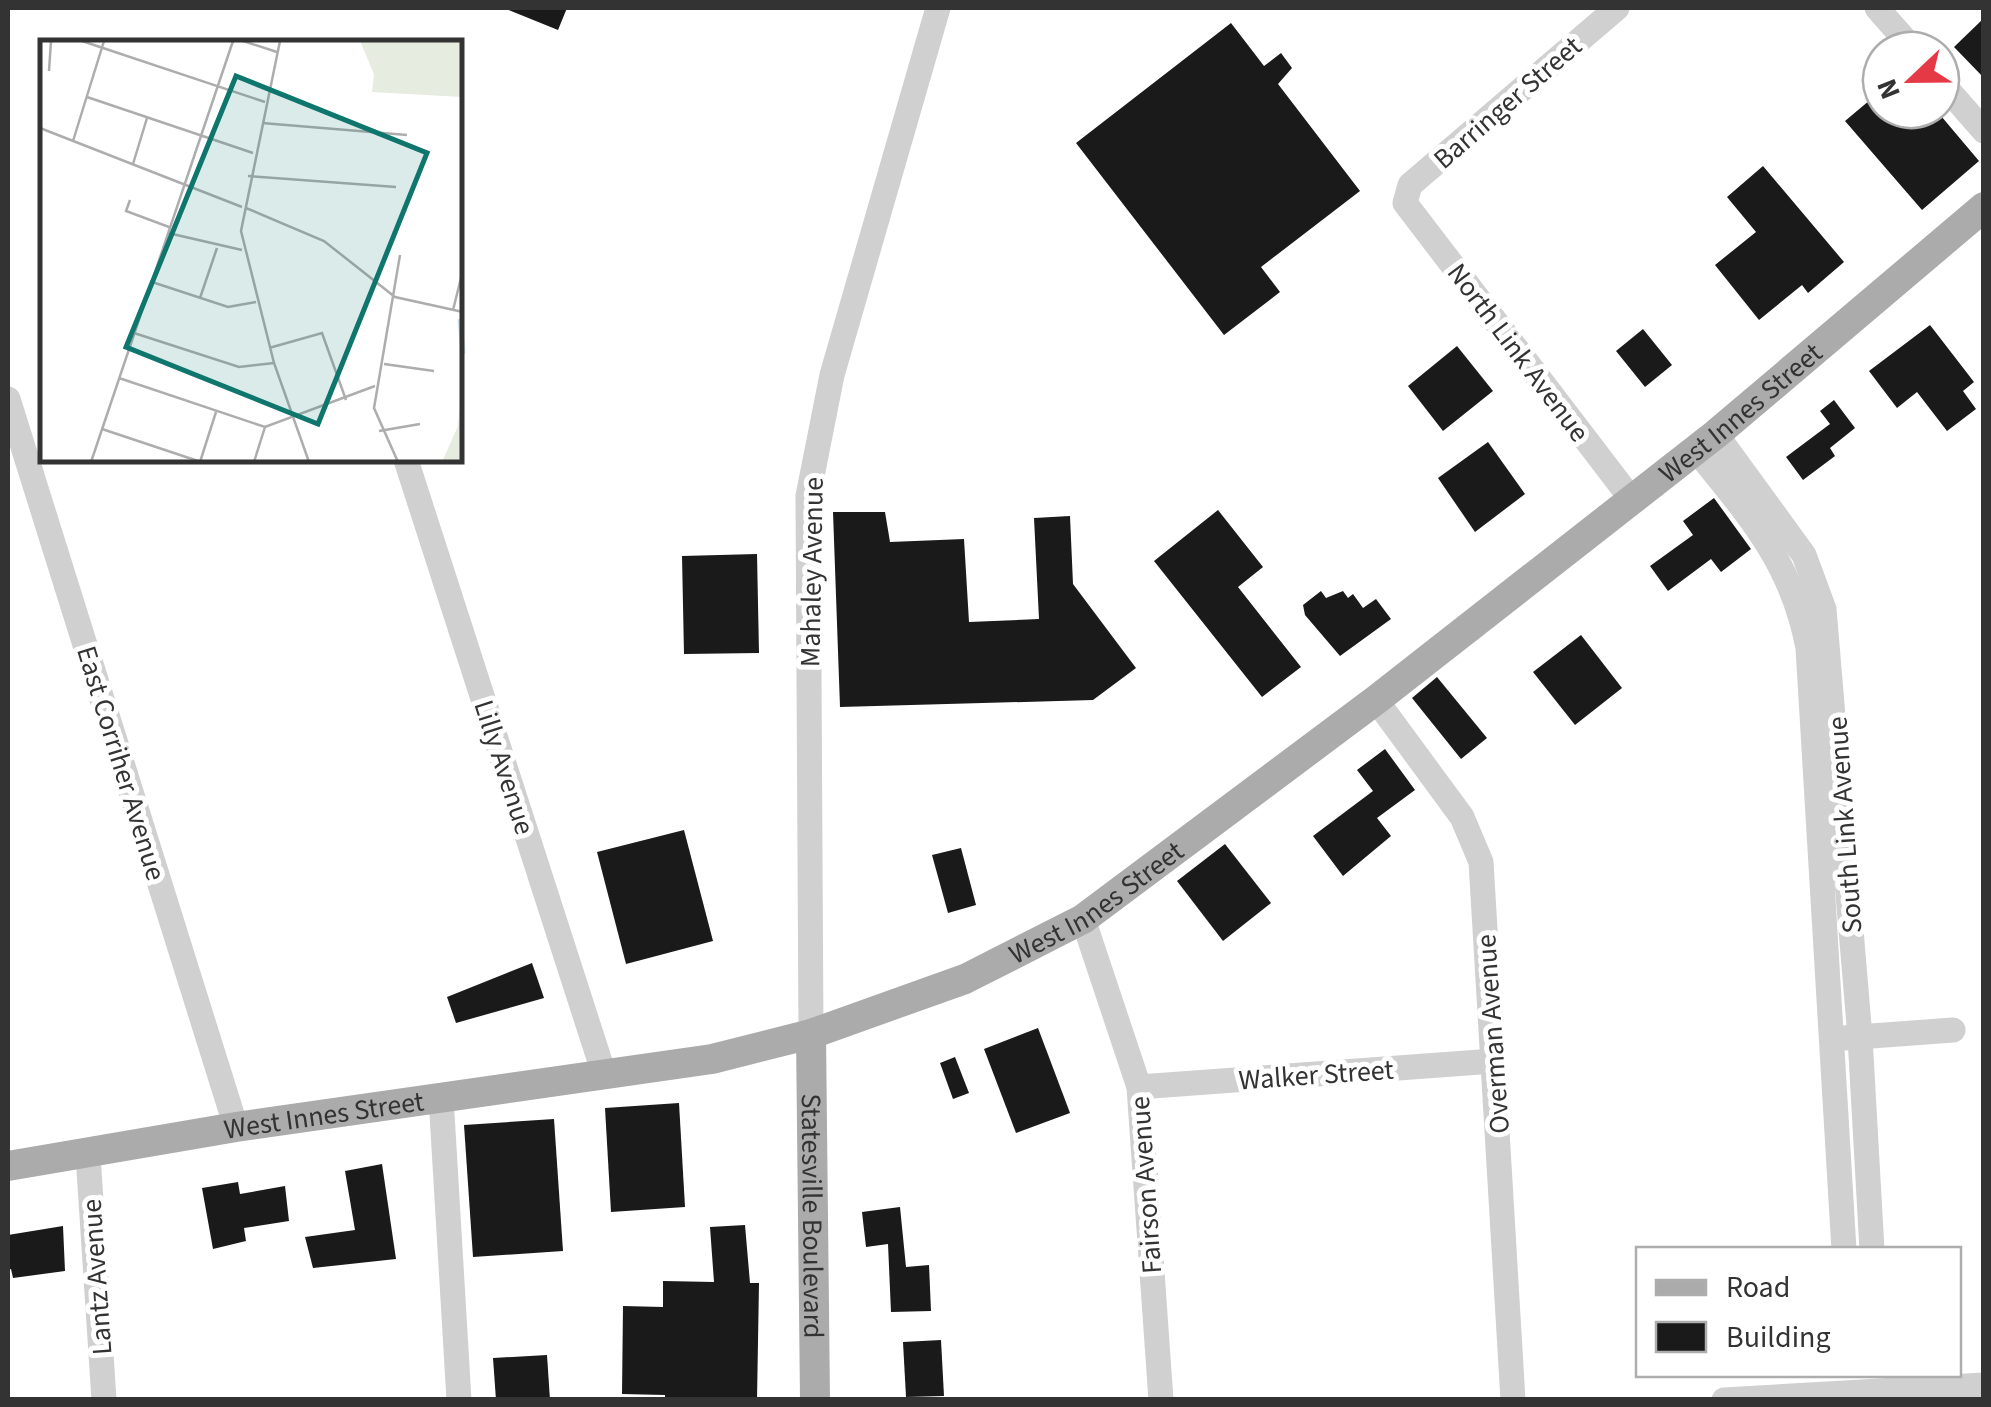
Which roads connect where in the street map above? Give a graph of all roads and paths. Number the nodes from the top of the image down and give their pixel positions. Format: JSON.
{"nodes":[{"id":1,"x":938,"y":8,"type":"edge"},
{"id":2,"x":1617,"y":8,"type":"edge"},
{"id":3,"x":1877,"y":8,"type":"edge"},
{"id":4,"x":1896,"y":30,"type":"edge"},
{"id":5,"x":1961,"y":104,"type":"edge"},
{"id":6,"x":1984,"y":130,"type":"edge"},
{"id":7,"x":1406,"y":203,"type":"joint"},
{"id":8,"x":1984,"y":207,"type":"edge"},
{"id":9,"x":8,"y":400,"type":"edge"},
{"id":10,"x":1706,"y":442,"type":"junction"},
{"id":11,"x":407,"y":462,"type":"edge"},
{"id":12,"x":1632,"y":500,"type":"junction"},
{"id":13,"x":1376,"y":700,"type":"junction"},
{"id":14,"x":1082,"y":919,"type":"junction"},
{"id":15,"x":1953,"y":1030,"type":"dead end"},
{"id":16,"x":811,"y":1034,"type":"junction"},
{"id":17,"x":1860,"y":1037,"type":"junction"},
{"id":18,"x":1830,"y":1038,"type":"junction"},
{"id":19,"x":1494,"y":1061,"type":"junction"},
{"id":20,"x":604,"y":1074,"type":"junction"},
{"id":21,"x":1138,"y":1087,"type":"junction"},
{"id":22,"x":441,"y":1097,"type":"junction"},
{"id":23,"x":236,"y":1127,"type":"junction"},
{"id":24,"x":88,"y":1154,"type":"junction"},
{"id":25,"x":8,"y":1166,"type":"edge"},
{"id":26,"x":1844,"y":1247,"type":"edge"},
{"id":27,"x":1872,"y":1247,"type":"edge"},
{"id":28,"x":1866,"y":1383,"type":"edge"},
{"id":29,"x":1984,"y":1385,"type":"edge"},
{"id":30,"x":104,"y":1400,"type":"edge"},
{"id":31,"x":459,"y":1400,"type":"edge"},
{"id":32,"x":815,"y":1400,"type":"edge"},
{"id":33,"x":1161,"y":1400,"type":"edge"},
{"id":34,"x":1513,"y":1400,"type":"edge"},
{"id":35,"x":1724,"y":1400,"type":"edge"}],
"edges":[{"from":1,"to":16,"type":"street","name":"Mahaley Avenue"},
{"from":2,"to":7,"type":"street","name":"Barringer Street"},
{"from":3,"to":4,"type":"street"},
{"from":5,"to":6,"type":"street"},
{"from":7,"to":12,"type":"street","name":"North Link Avenue"},
{"from":8,"to":10,"type":"main road","name":"West Innes Street"},
{"from":9,"to":23,"type":"street","name":"East Corriher Avenue"},
{"from":10,"to":12,"type":"main road","name":"West Innes Street"},
{"from":10,"to":17,"type":"street","name":"South Link Avenue"},
{"from":10,"to":18,"type":"street","name":"South Link Avenue"},
{"from":11,"to":20,"type":"street","name":"Lilly Avenue"},
{"from":12,"to":13,"type":"main road","name":"West Innes Street"},
{"from":13,"to":14,"type":"main road","name":"West Innes Street"},
{"from":13,"to":19,"type":"street","name":"Overman Avenue"},
{"from":14,"to":16,"type":"main road","name":"West Innes Street"},
{"from":14,"to":21,"type":"street","name":"Fairson Avenue"},
{"from":15,"to":17,"type":"street"},
{"from":16,"to":20,"type":"main road","name":"West Innes Street"},
{"from":16,"to":32,"type":"main road","name":"Statesville Boulevard"},
{"from":17,"to":18,"type":"street"},
{"from":17,"to":27,"type":"street","name":"South Link Avenue"},
{"from":18,"to":26,"type":"street","name":"South Link Avenue"},
{"from":19,"to":21,"type":"street","name":"Walker Street"},
{"from":19,"to":34,"type":"street","name":"Overman Avenue"},
{"from":20,"to":22,"type":"main road","name":"West Innes Street"},
{"from":21,"to":33,"type":"street","name":"Fairson Avenue"},
{"from":22,"to":23,"type":"main road","name":"West Innes Street"},
{"from":22,"to":31,"type":"street"},
{"from":23,"to":24,"type":"main road","name":"West Innes Street"},
{"from":24,"to":25,"type":"main road","name":"West Innes Street"},
{"from":24,"to":30,"type":"street","name":"Lantz Avenue"},
{"from":28,"to":29,"type":"street"},
{"from":28,"to":35,"type":"street"}]}
